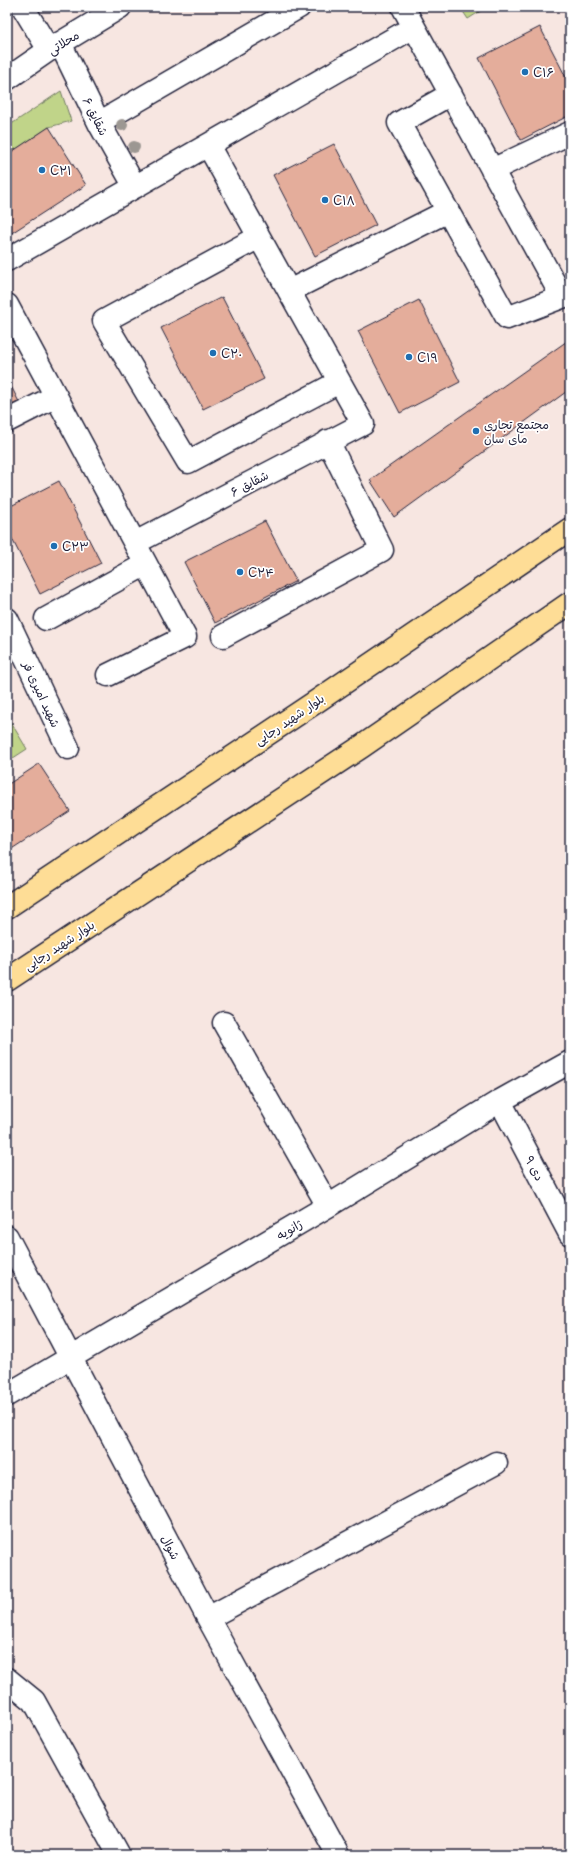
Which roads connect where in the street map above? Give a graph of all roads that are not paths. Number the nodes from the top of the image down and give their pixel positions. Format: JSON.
{"nodes":[{"id":1,"x":23,"y":7,"type":"edge"},
{"id":2,"x":120,"y":7,"type":"edge"},
{"id":3,"x":298,"y":7,"type":"edge"},
{"id":4,"x":403,"y":7,"type":"edge"},
{"id":5,"x":414,"y":27,"type":"junction"},
{"id":6,"x":55,"y":46,"type":"junction"},
{"id":7,"x":7,"y":79,"type":"edge"},
{"id":8,"x":451,"y":94,"type":"junction"},
{"id":9,"x":99,"y":123,"type":"junction"},
{"id":10,"x":570,"y":132,"type":"edge"},
{"id":11,"x":208,"y":145,"type":"junction"},
{"id":12,"x":492,"y":170,"type":"junction"},
{"id":13,"x":135,"y":187,"type":"junction"},
{"id":14,"x":448,"y":211,"type":"junction"},
{"id":15,"x":258,"y":237,"type":"junction"},
{"id":16,"x":7,"y":260,"type":"edge"},
{"id":17,"x":289,"y":291,"type":"junction"},
{"id":18,"x":7,"y":305,"type":"edge"},
{"id":19,"x":339,"y":382,"type":"junction"},
{"id":20,"x":56,"y":396,"type":"junction"},
{"id":21,"x":7,"y":422,"type":"edge"},
{"id":22,"x":328,"y":441,"type":"junction"},
{"id":23,"x":570,"y":529,"type":"edge"},
{"id":24,"x":135,"y":543,"type":"junction"},
{"id":25,"x":146,"y":564,"type":"junction"},
{"id":26,"x":570,"y":603,"type":"edge"},
{"id":27,"x":7,"y":619,"type":"edge"},
{"id":28,"x":46,"y":619,"type":"dead end"},
{"id":29,"x":222,"y":636,"type":"dead end"},
{"id":30,"x":108,"y":676,"type":"dead end"},
{"id":31,"x":68,"y":748,"type":"dead end"},
{"id":32,"x":7,"y":907,"type":"edge"},
{"id":33,"x":7,"y":980,"type":"edge"},
{"id":34,"x":224,"y":1023,"type":"dead end"},
{"id":35,"x":570,"y":1062,"type":"edge"},
{"id":36,"x":500,"y":1101,"type":"junction"},
{"id":37,"x":328,"y":1206,"type":"junction"},
{"id":38,"x":570,"y":1234,"type":"edge"},
{"id":39,"x":7,"y":1237,"type":"edge"},
{"id":40,"x":71,"y":1356,"type":"junction"},
{"id":41,"x":7,"y":1395,"type":"edge"},
{"id":42,"x":496,"y":1463,"type":"dead end"},
{"id":43,"x":208,"y":1618,"type":"junction"},
{"id":44,"x":7,"y":1679,"type":"edge"},
{"id":45,"x":119,"y":1855,"type":"edge"},
{"id":46,"x":338,"y":1855,"type":"edge"}],
"edges":[{"from":1,"to":6,"type":"street","name":"شقایق ۶"},
{"from":2,"to":6,"type":"street","name":"محلاتی"},
{"from":3,"to":9,"type":"street"},
{"from":4,"to":5,"type":"street"},
{"from":5,"to":8,"type":"street"},
{"from":5,"to":11,"type":"street"},
{"from":6,"to":7,"type":"street","name":"محلاتی"},
{"from":6,"to":9,"type":"street","name":"شقایق ۶"},
{"from":8,"to":12,"type":"street"},
{"from":8,"to":14,"type":"street"},
{"from":9,"to":13,"type":"street","name":"شقایق ۶"},
{"from":10,"to":12,"type":"street"},
{"from":11,"to":13,"type":"street"},
{"from":11,"to":15,"type":"street"},
{"from":12,"to":14,"type":"street"},
{"from":13,"to":16,"type":"street"},
{"from":14,"to":17,"type":"street"},
{"from":15,"to":17,"type":"street"},
{"from":15,"to":19,"type":"street"},
{"from":17,"to":19,"type":"street"},
{"from":18,"to":20,"type":"street"},
{"from":19,"to":22,"type":"street","name":"شقایق ۶"},
{"from":20,"to":21,"type":"street"},
{"from":20,"to":24,"type":"street"},
{"from":22,"to":24,"type":"street","name":"شقایق ۶"},
{"from":22,"to":29,"type":"street"},
{"from":23,"to":32,"type":"main road","name":"بلوار شهید رجایی"},
{"from":24,"to":25,"type":"street"},
{"from":25,"to":28,"type":"street"},
{"from":25,"to":30,"type":"street"},
{"from":26,"to":33,"type":"main road","name":"بلوار شهید رجایی"},
{"from":27,"to":31,"type":"street","name":"شهید امیری فر"},
{"from":34,"to":37,"type":"street"},
{"from":35,"to":36,"type":"street","name":"ژانویه"},
{"from":36,"to":37,"type":"street","name":"ژانویه"},
{"from":36,"to":38,"type":"street","name":"۹ دی"},
{"from":37,"to":40,"type":"street","name":"ژانویه"},
{"from":39,"to":40,"type":"street","name":"شوال"},
{"from":40,"to":41,"type":"street","name":"ژانویه"},
{"from":40,"to":43,"type":"street","name":"شوال"},
{"from":42,"to":43,"type":"street"},
{"from":43,"to":46,"type":"street","name":"شوال"},
{"from":44,"to":45,"type":"street"}]}
